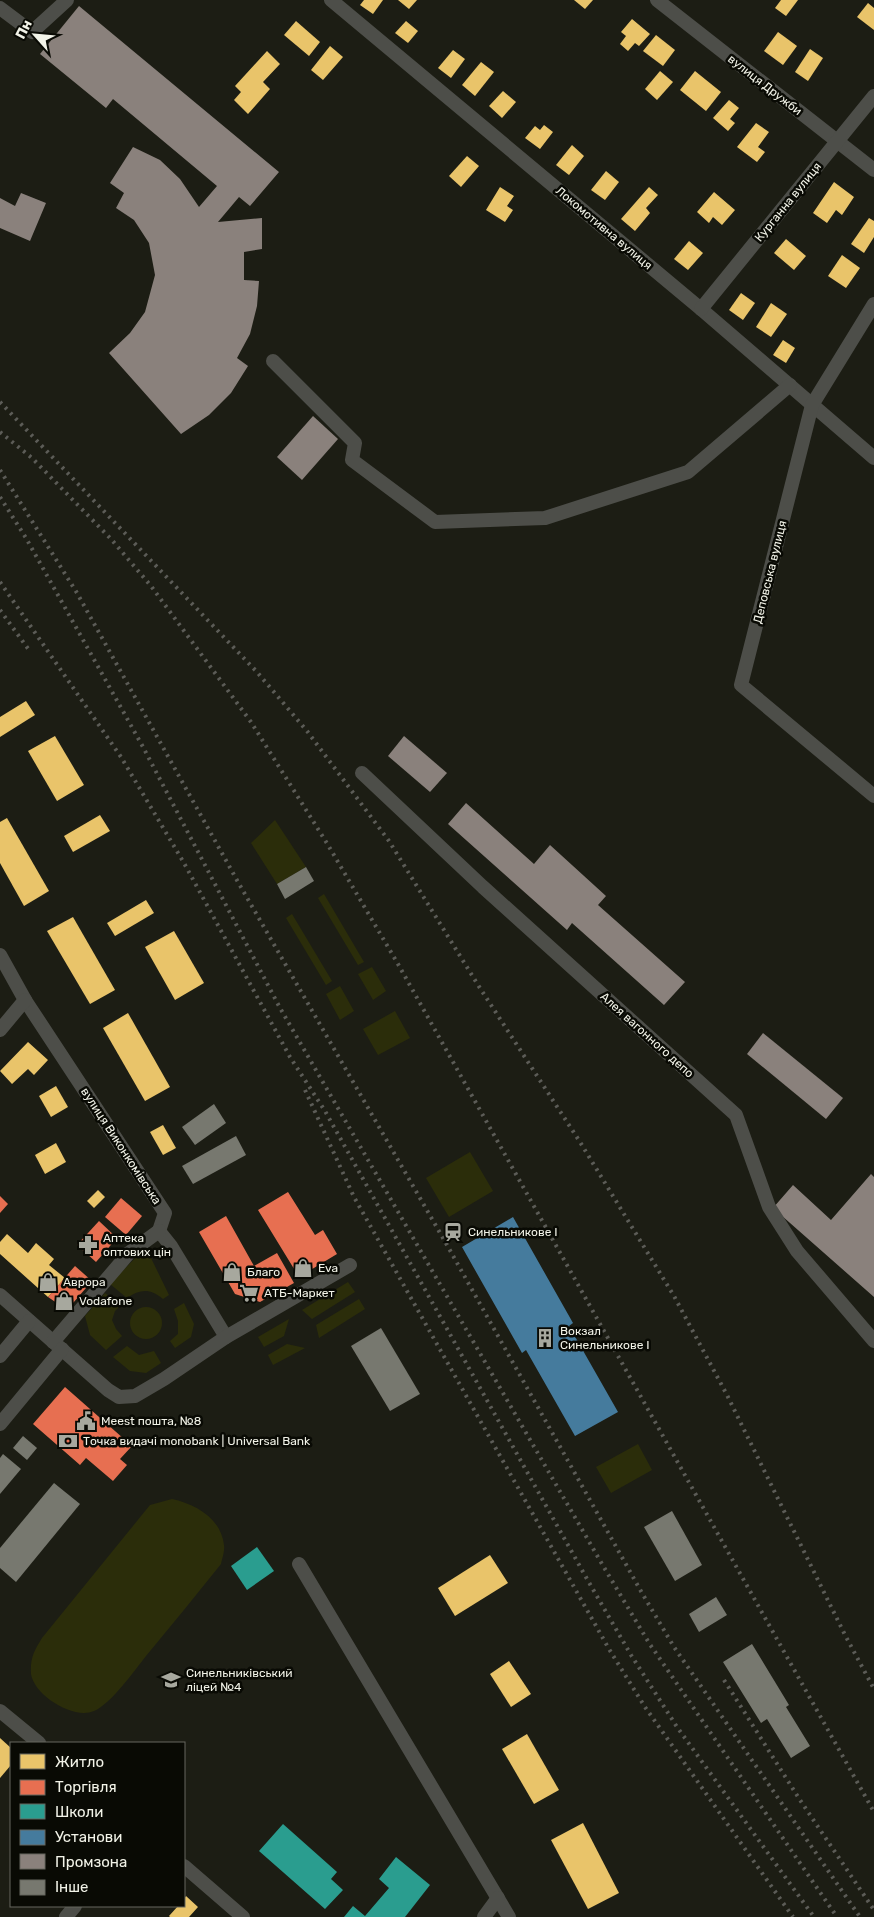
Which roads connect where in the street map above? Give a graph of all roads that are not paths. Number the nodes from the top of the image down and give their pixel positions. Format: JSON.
{"nodes":[{"id":1,"x":67,"y":0,"type":"edge"},
{"id":2,"x":331,"y":0,"type":"edge"},
{"id":3,"x":656,"y":0,"type":"edge"},
{"id":4,"x":0,"y":8,"type":"edge"},
{"id":5,"x":874,"y":96,"type":"edge"},
{"id":6,"x":837,"y":142,"type":"junction"},
{"id":7,"x":874,"y":170,"type":"edge"},
{"id":8,"x":874,"y":304,"type":"edge"},
{"id":9,"x":702,"y":309,"type":"junction"},
{"id":10,"x":273,"y":361,"type":"dead end"},
{"id":11,"x":790,"y":385,"type":"junction"},
{"id":12,"x":812,"y":405,"type":"junction"},
{"id":13,"x":874,"y":458,"type":"edge"},
{"id":14,"x":362,"y":773,"type":"dead end"},
{"id":15,"x":874,"y":796,"type":"edge"},
{"id":16,"x":0,"y":956,"type":"edge"},
{"id":17,"x":25,"y":1000,"type":"junction"},
{"id":18,"x":0,"y":1030,"type":"edge"},
{"id":19,"x":159,"y":1232,"type":"junction"},
{"id":20,"x":350,"y":1266,"type":"dead end"},
{"id":21,"x":0,"y":1295,"type":"edge"},
{"id":22,"x":29,"y":1320,"type":"junction"},
{"id":23,"x":226,"y":1338,"type":"junction"},
{"id":24,"x":874,"y":1341,"type":"edge"},
{"id":25,"x":58,"y":1346,"type":"junction"},
{"id":26,"x":0,"y":1356,"type":"edge"},
{"id":27,"x":0,"y":1424,"type":"edge"},
{"id":28,"x":299,"y":1564,"type":"dead end"},
{"id":29,"x":0,"y":1711,"type":"edge"},
{"id":30,"x":38,"y":1742,"type":"edge"},
{"id":31,"x":185,"y":1867,"type":"edge"},
{"id":32,"x":498,"y":1898,"type":"junction"},
{"id":33,"x":75,"y":1907,"type":"edge"},
{"id":34,"x":66,"y":1917,"type":"edge"},
{"id":35,"x":243,"y":1917,"type":"edge"},
{"id":36,"x":484,"y":1917,"type":"edge"},
{"id":37,"x":509,"y":1917,"type":"edge"}],
"edges":[{"from":1,"to":4,"type":"street"},
{"from":2,"to":9,"type":"street","name":"Локомотивна вулиця"},
{"from":3,"to":6,"type":"street","name":"вулиця Дружби"},
{"from":5,"to":6,"type":"street","name":"Курганна вулиця"},
{"from":6,"to":7,"type":"street","name":"вулиця Дружби"},
{"from":6,"to":9,"type":"street","name":"Курганна вулиця"},
{"from":8,"to":12,"type":"street","name":"Деповська вулиця"},
{"from":9,"to":11,"type":"street","name":"Локомотивна вулиця"},
{"from":10,"to":11,"type":"street"},
{"from":11,"to":12,"type":"street","name":"Локомотивна вулиця"},
{"from":12,"to":13,"type":"street","name":"Локомотивна вулиця"},
{"from":12,"to":15,"type":"street","name":"Деповська вулиця"},
{"from":14,"to":24,"type":"street","name":"Алея вагонного депо"},
{"from":16,"to":17,"type":"street","name":"вулиця Виконкомівська"},
{"from":17,"to":18,"type":"street"},
{"from":17,"to":19,"type":"street","name":"вулиця Виконкомівська"},
{"from":19,"to":23,"type":"street"},
{"from":19,"to":25,"type":"street"},
{"from":20,"to":23,"type":"street"},
{"from":21,"to":22,"type":"street"},
{"from":22,"to":25,"type":"street"},
{"from":22,"to":26,"type":"street"},
{"from":23,"to":25,"type":"street"},
{"from":25,"to":27,"type":"street"},
{"from":28,"to":32,"type":"street"},
{"from":29,"to":30,"type":"street"},
{"from":31,"to":35,"type":"street"},
{"from":32,"to":36,"type":"street"},
{"from":32,"to":37,"type":"street"},
{"from":33,"to":34,"type":"street"}]}
